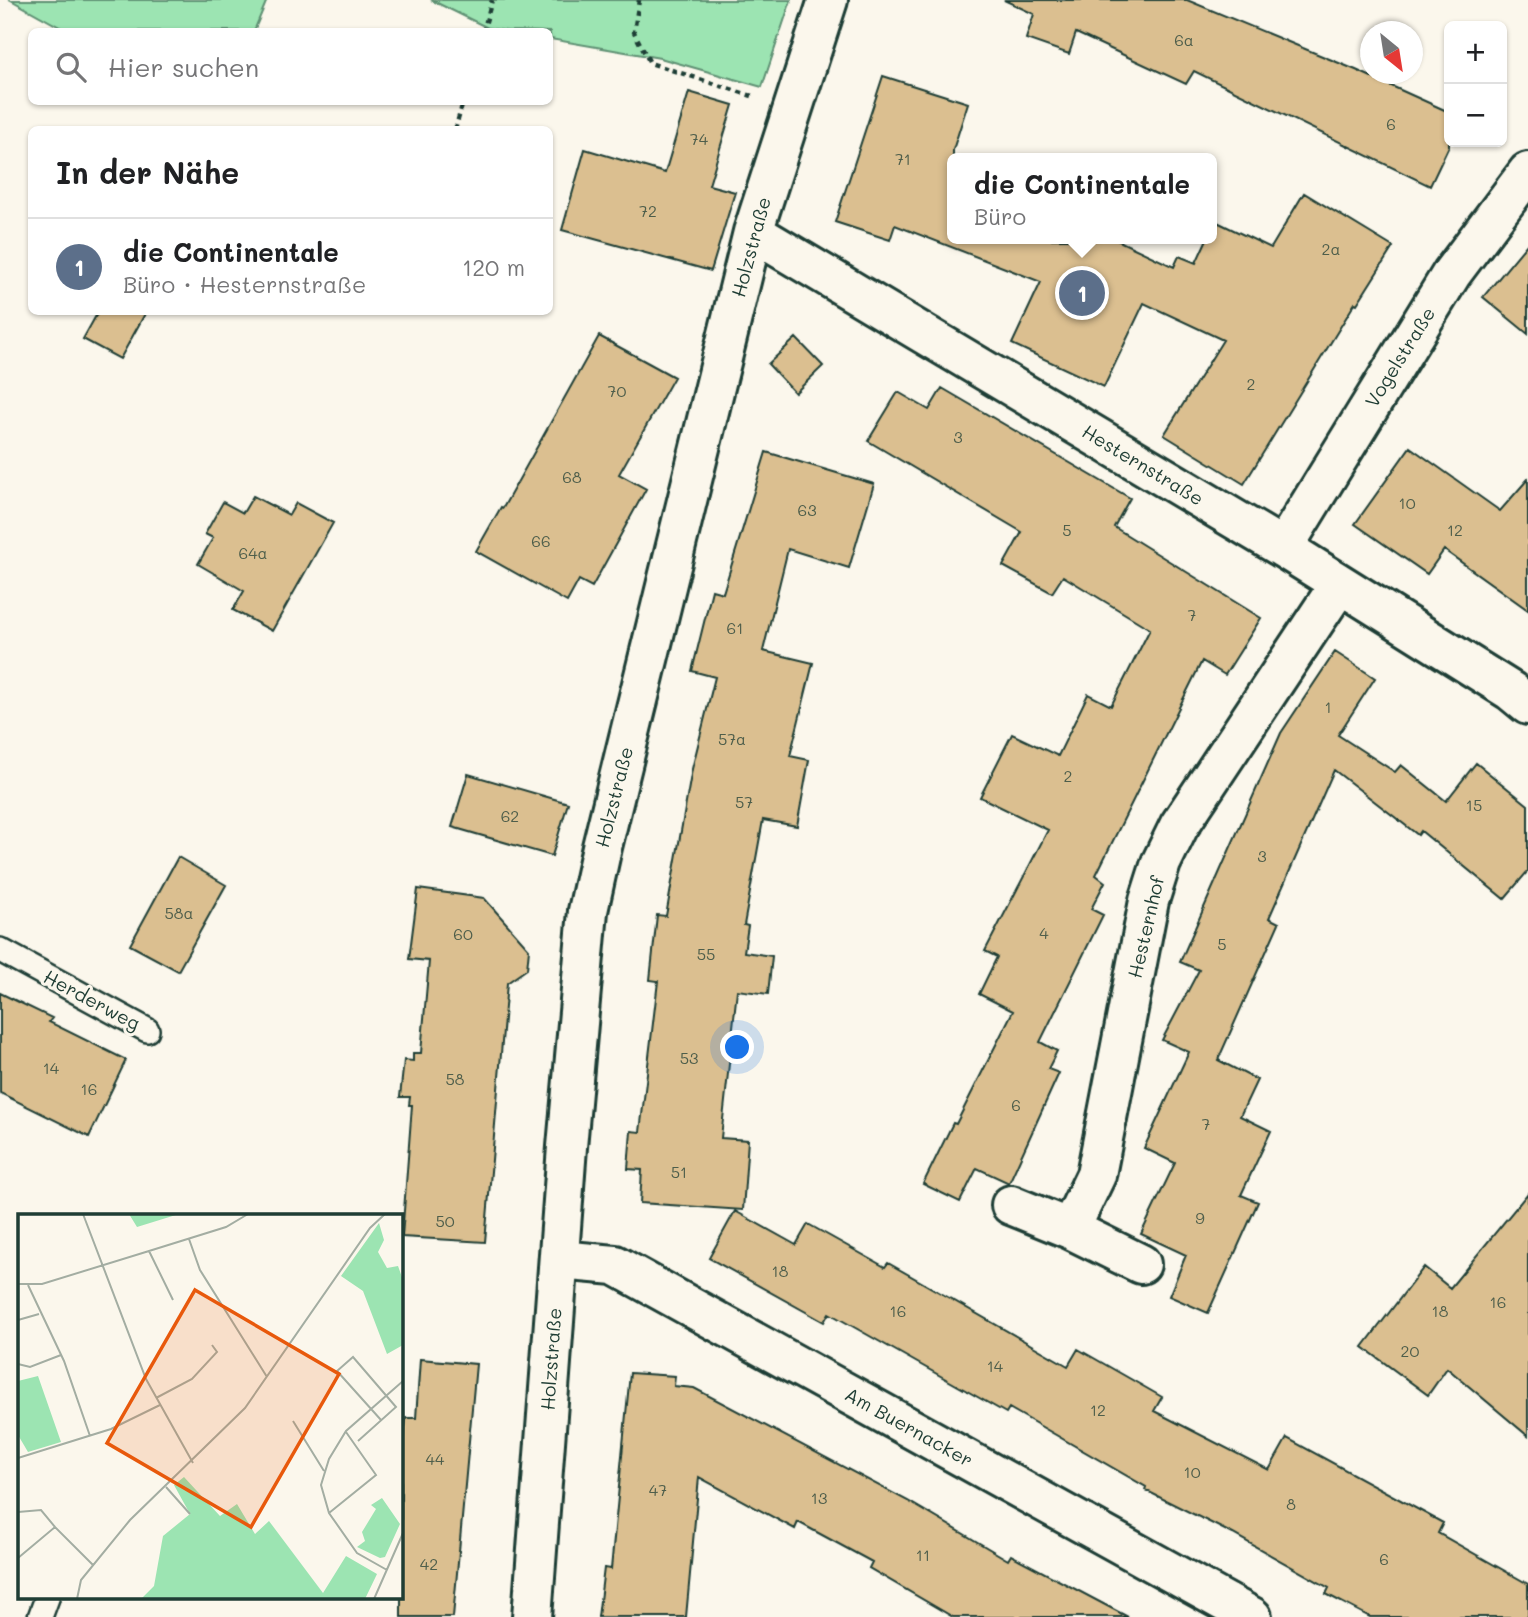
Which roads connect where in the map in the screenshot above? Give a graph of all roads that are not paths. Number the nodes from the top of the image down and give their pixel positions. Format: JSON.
{"nodes":[{"id":1,"x":828,"y":0,"type":"edge"},
{"id":2,"x":1528,"y":172,"type":"edge"},
{"id":3,"x":753,"y":232,"type":"junction"},
{"id":4,"x":1283,"y":548,"type":"junction"},
{"id":5,"x":1339,"y":585,"type":"junction"},
{"id":6,"x":1528,"y":705,"type":"edge"},
{"id":7,"x":0,"y":950,"type":"edge"},
{"id":8,"x":147,"y":1030,"type":"dead end"},
{"id":9,"x":1011,"y":1205,"type":"dead end"},
{"id":10,"x":1070,"y":1229,"type":"junction"},
{"id":11,"x":559,"y":1259,"type":"junction"},
{"id":12,"x":1141,"y":1264,"type":"dead end"},
{"id":13,"x":46,"y":1600,"type":"edge"},
{"id":14,"x":40,"y":1617,"type":"edge"},
{"id":15,"x":532,"y":1617,"type":"edge"},
{"id":16,"x":1252,"y":1617,"type":"edge"}],
"edges":[{"from":1,"to":3,"type":"street","name":"Holzstraße"},
{"from":2,"to":4,"type":"street","name":"Vogelstraße"},
{"from":3,"to":4,"type":"street","name":"Hesternstraße"},
{"from":3,"to":11,"type":"street","name":"Holzstraße"},
{"from":4,"to":5,"type":"street","name":"Hesternstraße"},
{"from":5,"to":6,"type":"street","name":"Hesternstraße"},
{"from":5,"to":10,"type":"street","name":"Hesternhof"},
{"from":7,"to":8,"type":"lane","name":"Herderweg"},
{"from":9,"to":10,"type":"street"},
{"from":10,"to":12,"type":"street"},
{"from":11,"to":15,"type":"street","name":"Holzstraße"},
{"from":11,"to":16,"type":"street","name":"Am Buernacker"},
{"from":13,"to":14,"type":"lane"}]}
